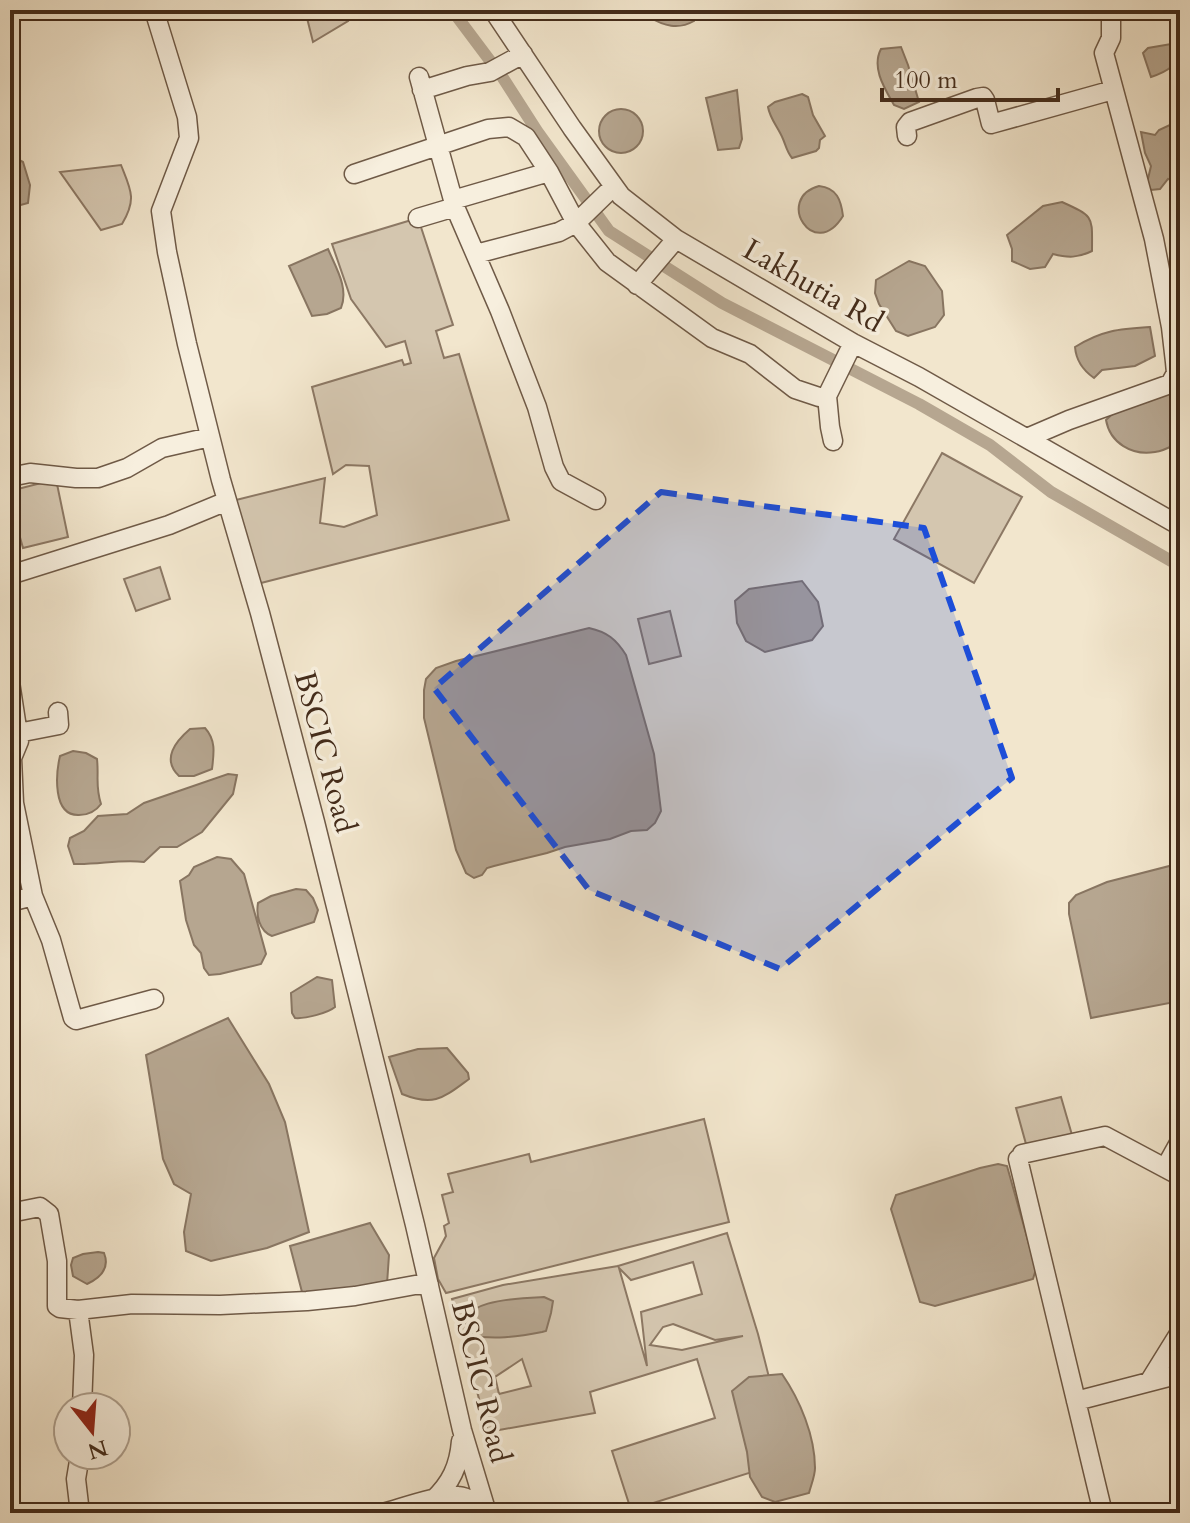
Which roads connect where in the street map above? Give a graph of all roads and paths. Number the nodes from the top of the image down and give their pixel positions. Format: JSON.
{"nodes":[{"id":1,"x":154,"y":10,"type":"edge"},
{"id":2,"x":493,"y":10,"type":"edge"},
{"id":3,"x":1111,"y":10,"type":"edge"},
{"id":4,"x":523,"y":54,"type":"junction"},
{"id":5,"x":1113,"y":90,"type":"junction"},
{"id":6,"x":907,"y":136,"type":"dead end"},
{"id":7,"x":438,"y":145,"type":"junction"},
{"id":8,"x":549,"y":172,"type":"junction"},
{"id":9,"x":354,"y":174,"type":"dead end"},
{"id":10,"x":614,"y":186,"type":"junction"},
{"id":11,"x":454,"y":203,"type":"junction"},
{"id":12,"x":418,"y":218,"type":"dead end"},
{"id":13,"x":576,"y":223,"type":"junction"},
{"id":14,"x":676,"y":239,"type":"junction"},
{"id":15,"x":476,"y":254,"type":"junction"},
{"id":16,"x":637,"y":285,"type":"junction"},
{"id":17,"x":853,"y":343,"type":"junction"},
{"id":18,"x":831,"y":390,"type":"junction"},
{"id":19,"x":210,"y":437,"type":"junction"},
{"id":20,"x":1027,"y":438,"type":"junction"},
{"id":21,"x":833,"y":441,"type":"dead end"},
{"id":22,"x":10,"y":477,"type":"edge"},
{"id":23,"x":596,"y":500,"type":"dead end"},
{"id":24,"x":227,"y":501,"type":"junction"},
{"id":25,"x":1180,"y":526,"type":"edge"},
{"id":26,"x":10,"y":575,"type":"edge"},
{"id":27,"x":10,"y":682,"type":"edge"},
{"id":28,"x":58,"y":712,"type":"dead end"},
{"id":29,"x":15,"y":744,"type":"edge"},
{"id":30,"x":33,"y":896,"type":"junction"},
{"id":31,"x":10,"y":902,"type":"edge"},
{"id":32,"x":154,"y":999,"type":"dead end"},
{"id":33,"x":1180,"y":1141,"type":"edge"},
{"id":34,"x":1172,"y":1172,"type":"edge"},
{"id":35,"x":10,"y":1213,"type":"edge"},
{"id":36,"x":429,"y":1285,"type":"junction"},
{"id":37,"x":78,"y":1310,"type":"junction"},
{"id":38,"x":1180,"y":1332,"type":"edge"},
{"id":39,"x":1180,"y":1374,"type":"edge"},
{"id":40,"x":1149,"y":1382,"type":"junction"},
{"id":41,"x":83,"y":1391,"type":"edge"},
{"id":42,"x":1076,"y":1401,"type":"junction"},
{"id":43,"x":462,"y":1430,"type":"junction"},
{"id":44,"x":77,"y":1471,"type":"edge"},
{"id":45,"x":433,"y":1500,"type":"junction"},
{"id":46,"x":80,"y":1513,"type":"edge"},
{"id":47,"x":383,"y":1513,"type":"edge"},
{"id":48,"x":486,"y":1513,"type":"edge"},
{"id":49,"x":1103,"y":1513,"type":"edge"}],
"edges":[{"from":1,"to":19,"type":"street","name":"BSCIC Road"},
{"from":2,"to":4,"type":"street","name":"Lakhutia Rd"},
{"from":3,"to":5,"type":"street"},
{"from":4,"to":7,"type":"street"},
{"from":4,"to":10,"type":"street","name":"Lakhutia Rd"},
{"from":5,"to":6,"type":"street"},
{"from":5,"to":20,"type":"street"},
{"from":7,"to":8,"type":"street"},
{"from":7,"to":9,"type":"street"},
{"from":7,"to":11,"type":"street"},
{"from":8,"to":11,"type":"street"},
{"from":8,"to":13,"type":"street"},
{"from":10,"to":13,"type":"street"},
{"from":10,"to":14,"type":"street","name":"Lakhutia Rd"},
{"from":11,"to":12,"type":"street"},
{"from":11,"to":15,"type":"street"},
{"from":13,"to":15,"type":"street"},
{"from":13,"to":16,"type":"street"},
{"from":14,"to":16,"type":"street"},
{"from":14,"to":17,"type":"street","name":"Lakhutia Rd"},
{"from":15,"to":23,"type":"street"},
{"from":16,"to":18,"type":"street"},
{"from":17,"to":18,"type":"street"},
{"from":17,"to":20,"type":"street","name":"Lakhutia Rd"},
{"from":18,"to":21,"type":"street"},
{"from":19,"to":22,"type":"street"},
{"from":19,"to":24,"type":"street","name":"BSCIC Road"},
{"from":20,"to":25,"type":"street","name":"Lakhutia Rd"},
{"from":24,"to":26,"type":"street"},
{"from":24,"to":36,"type":"street","name":"BSCIC Road"},
{"from":27,"to":29,"type":"street"},
{"from":28,"to":29,"type":"street"},
{"from":29,"to":30,"type":"street"},
{"from":30,"to":31,"type":"street"},
{"from":30,"to":32,"type":"street"},
{"from":33,"to":34,"type":"street"},
{"from":34,"to":42,"type":"street"},
{"from":35,"to":37,"type":"street"},
{"from":36,"to":37,"type":"street"},
{"from":36,"to":43,"type":"street","name":"BSCIC Road"},
{"from":37,"to":41,"type":"street"},
{"from":38,"to":40,"type":"street"},
{"from":39,"to":40,"type":"street"},
{"from":40,"to":42,"type":"street"},
{"from":42,"to":49,"type":"street"},
{"from":43,"to":45,"type":"street"},
{"from":43,"to":48,"type":"street","name":"BSCIC Road"},
{"from":44,"to":46,"type":"street"},
{"from":45,"to":47,"type":"street"},
{"from":45,"to":48,"type":"street"}]}
